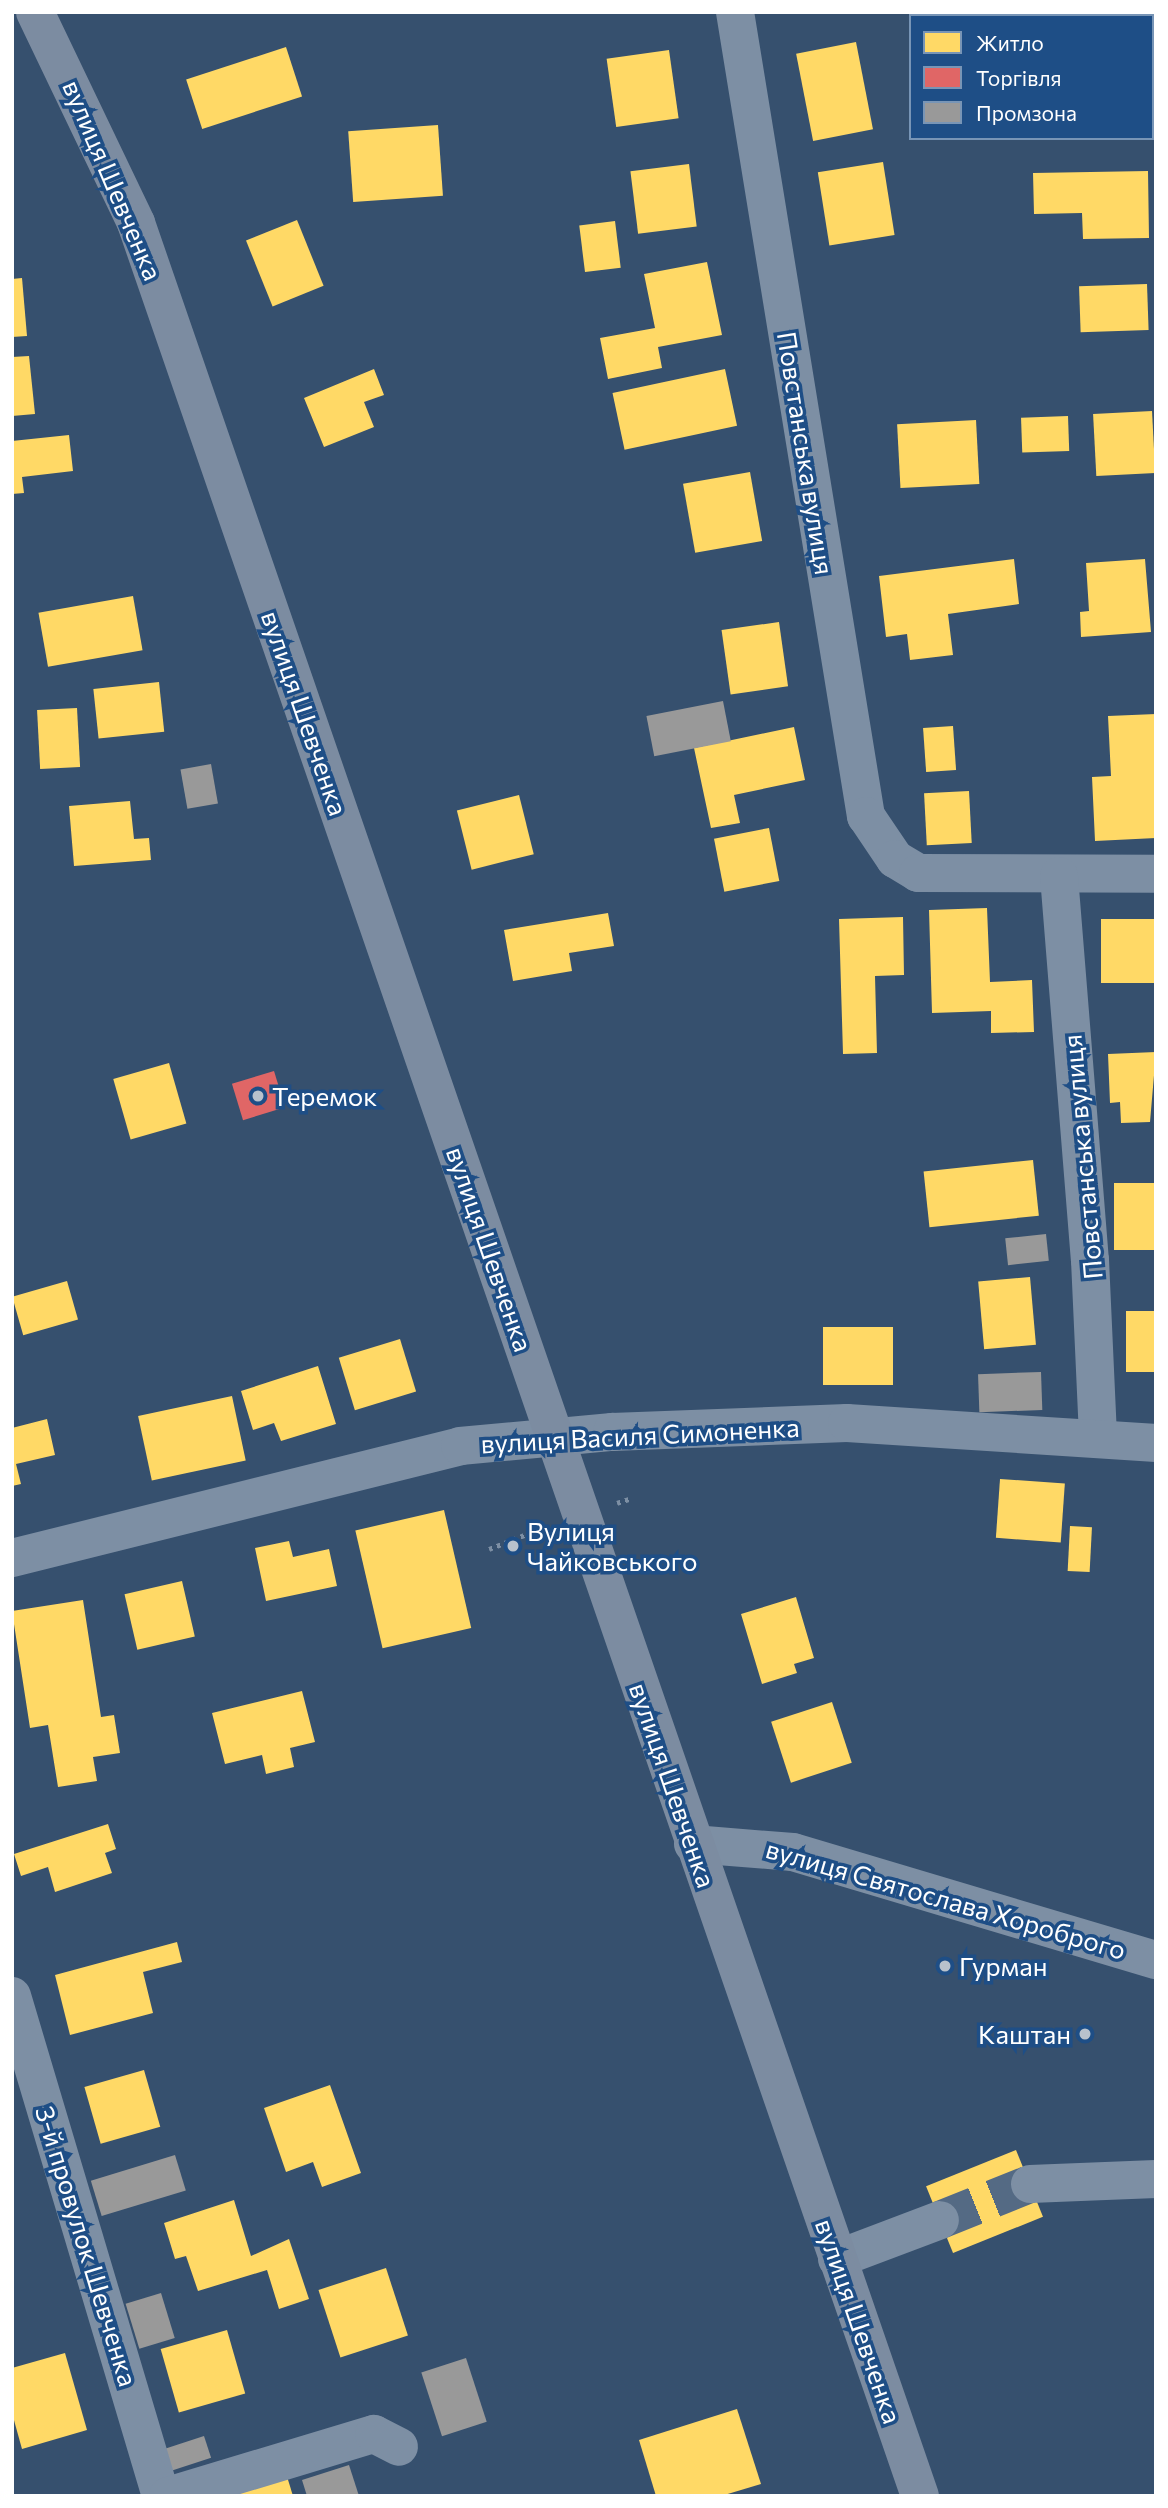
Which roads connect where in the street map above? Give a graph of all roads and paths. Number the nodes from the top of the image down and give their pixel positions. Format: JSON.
{"nodes":[{"id":1,"x":35,"y":12,"type":"edge"},
{"id":2,"x":735,"y":12,"type":"edge"},
{"id":3,"x":1156,"y":874,"type":"edge"},
{"id":4,"x":1059,"y":876,"type":"junction"},
{"id":5,"x":554,"y":1438,"type":"junction"},
{"id":6,"x":1098,"y":1439,"type":"junction"},
{"id":7,"x":1156,"y":1443,"type":"edge"},
{"id":8,"x":542,"y":1528,"type":"dead end"},
{"id":9,"x":489,"y":1549,"type":"dead end"},
{"id":10,"x":12,"y":1558,"type":"edge"},
{"id":11,"x":694,"y":1844,"type":"junction"},
{"id":12,"x":1156,"y":1960,"type":"edge"},
{"id":13,"x":12,"y":1996,"type":"edge"},
{"id":14,"x":1156,"y":2179,"type":"edge"},
{"id":15,"x":1030,"y":2183,"type":"tunnel mouth"},
{"id":16,"x":940,"y":2220,"type":"tunnel mouth"},
{"id":17,"x":836,"y":2259,"type":"junction"},
{"id":18,"x":399,"y":2447,"type":"dead end"},
{"id":19,"x":161,"y":2496,"type":"edge"},
{"id":20,"x":168,"y":2496,"type":"edge"},
{"id":21,"x":920,"y":2496,"type":"edge"}],
"edges":[{"from":1,"to":5,"type":"main road","name":"вулиця Шевченка"},
{"from":2,"to":4,"type":"street","name":"Повстанська вулиця"},
{"from":3,"to":4,"type":"street"},
{"from":4,"to":6,"type":"street","name":"Повстанська вулиця"},
{"from":5,"to":6,"type":"street","name":"вулиця Василя Симоненка"},
{"from":5,"to":10,"type":"street","name":"вулиця Василя Симоненка"},
{"from":5,"to":11,"type":"main road","name":"вулиця Шевченка"},
{"from":6,"to":7,"type":"street","name":"вулиця Василя Симоненка"},
{"from":8,"to":9,"type":"path"},
{"from":11,"to":12,"type":"street","name":"вулиця Святослава Хороброго"},
{"from":11,"to":17,"type":"main road","name":"вулиця Шевченка"},
{"from":13,"to":19,"type":"street","name":"3-й провулок Шевченка"},
{"from":14,"to":15,"type":"street"},
{"from":16,"to":17,"type":"street"},
{"from":17,"to":21,"type":"main road","name":"вулиця Шевченка"},
{"from":18,"to":20,"type":"street"}]}
